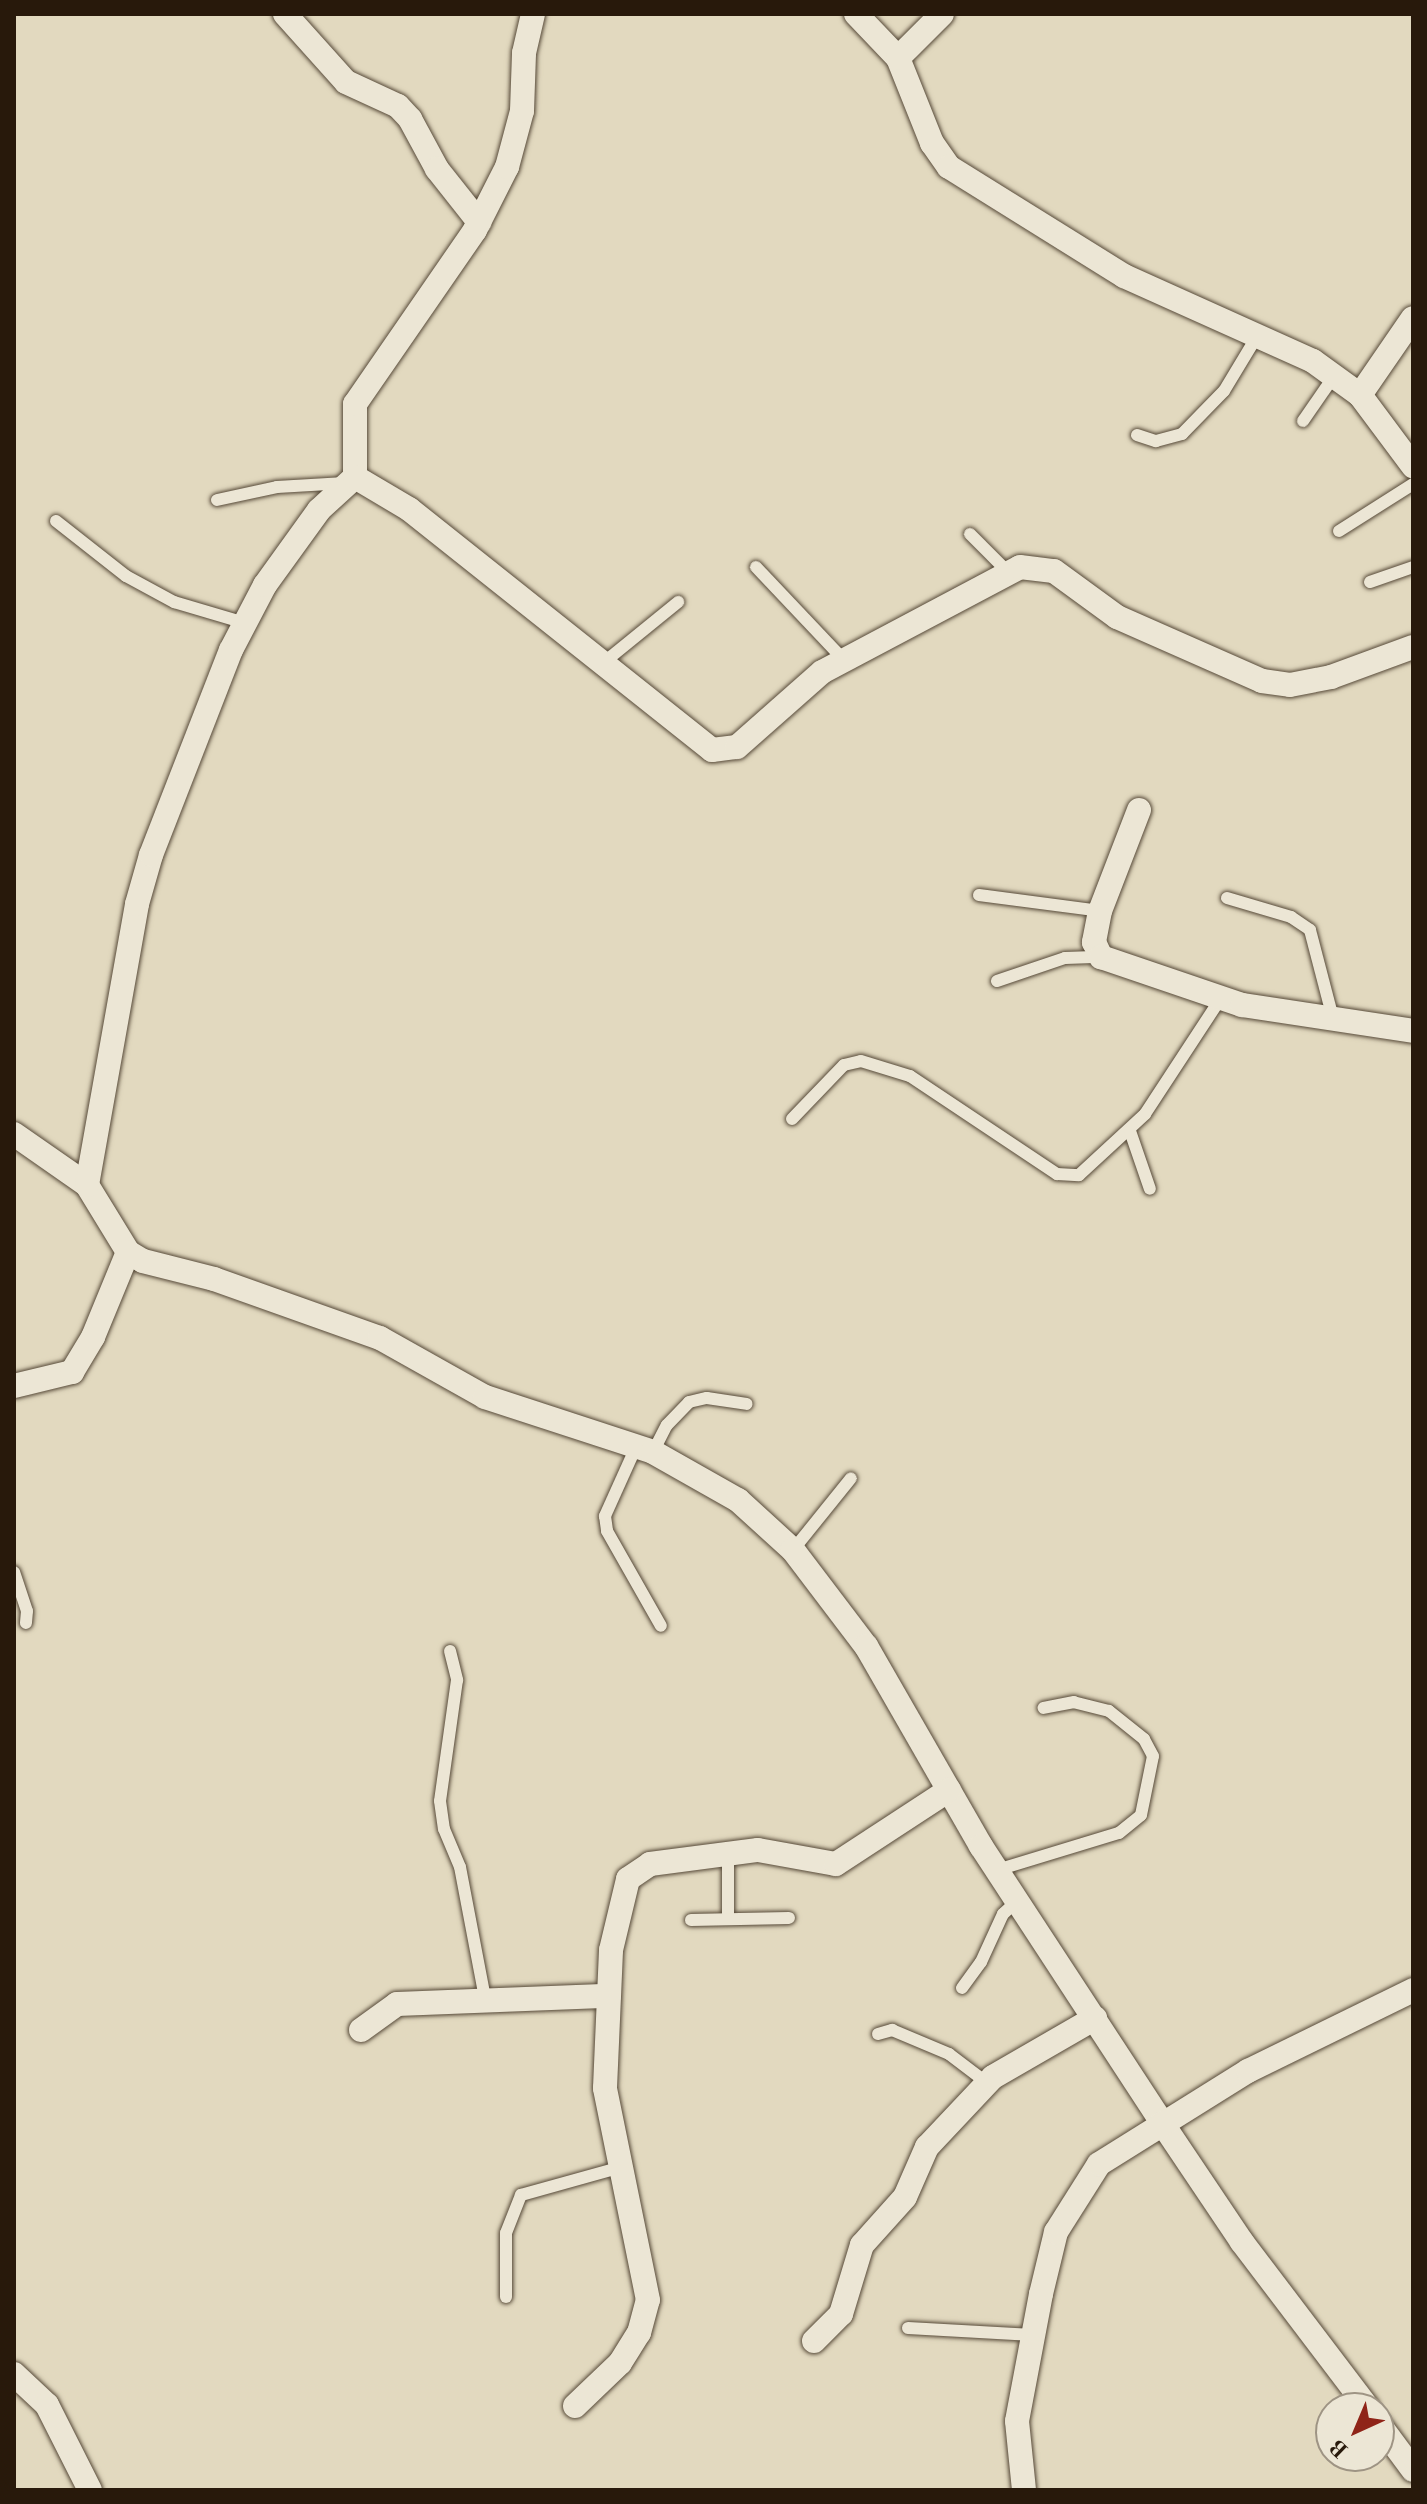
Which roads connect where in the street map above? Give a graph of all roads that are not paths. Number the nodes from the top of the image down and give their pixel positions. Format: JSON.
{"nodes":[{"id":1,"x":285,"y":14,"type":"edge"},
{"id":2,"x":533,"y":14,"type":"edge"},
{"id":3,"x":856,"y":14,"type":"edge"},
{"id":4,"x":942,"y":14,"type":"edge"},
{"id":5,"x":898,"y":58,"type":"junction"},
{"id":6,"x":479,"y":222,"type":"junction"},
{"id":7,"x":1413,"y":318,"type":"edge"},
{"id":8,"x":1256,"y":338,"type":"junction"},
{"id":9,"x":1334,"y":376,"type":"junction"},
{"id":10,"x":1360,"y":395,"type":"junction"},
{"id":11,"x":1303,"y":421,"type":"dead end"},
{"id":12,"x":1137,"y":435,"type":"dead end"},
{"id":13,"x":1413,"y":466,"type":"edge"},
{"id":14,"x":350,"y":480,"type":"junction"},
{"id":15,"x":1413,"y":484,"type":"edge"},
{"id":16,"x":217,"y":500,"type":"dead end"},
{"id":17,"x":56,"y":521,"type":"dead end"},
{"id":18,"x":1339,"y":531,"type":"dead end"},
{"id":19,"x":970,"y":534,"type":"dead end"},
{"id":20,"x":756,"y":567,"type":"dead end"},
{"id":21,"x":1413,"y":567,"type":"edge"},
{"id":22,"x":1008,"y":572,"type":"junction"},
{"id":23,"x":1370,"y":582,"type":"dead end"},
{"id":24,"x":678,"y":602,"type":"dead end"},
{"id":25,"x":245,"y":623,"type":"junction"},
{"id":26,"x":1413,"y":647,"type":"edge"},
{"id":27,"x":843,"y":659,"type":"junction"},
{"id":28,"x":603,"y":663,"type":"junction"},
{"id":29,"x":1139,"y":810,"type":"dead end"},
{"id":30,"x":979,"y":895,"type":"dead end"},
{"id":31,"x":1227,"y":898,"type":"dead end"},
{"id":32,"x":1100,"y":911,"type":"junction"},
{"id":33,"x":1101,"y":957,"type":"junction"},
{"id":34,"x":997,"y":981,"type":"dead end"},
{"id":35,"x":1221,"y":998,"type":"junction"},
{"id":36,"x":1333,"y":1018,"type":"junction"},
{"id":37,"x":1413,"y":1031,"type":"edge"},
{"id":38,"x":792,"y":1119,"type":"dead end"},
{"id":39,"x":1130,"y":1131,"type":"junction"},
{"id":40,"x":14,"y":1134,"type":"edge"},
{"id":41,"x":87,"y":1185,"type":"junction"},
{"id":42,"x":1150,"y":1189,"type":"dead end"},
{"id":43,"x":128,"y":1252,"type":"junction"},
{"id":44,"x":14,"y":1386,"type":"edge"},
{"id":45,"x":747,"y":1404,"type":"dead end"},
{"id":46,"x":645,"y":1449,"type":"junction"},
{"id":47,"x":851,"y":1478,"type":"dead end"},
{"id":48,"x":793,"y":1550,"type":"junction"},
{"id":49,"x":14,"y":1572,"type":"edge"},
{"id":50,"x":26,"y":1623,"type":"dead end"},
{"id":51,"x":661,"y":1626,"type":"dead end"},
{"id":52,"x":450,"y":1651,"type":"dead end"},
{"id":53,"x":1044,"y":1708,"type":"dead end"},
{"id":54,"x":949,"y":1790,"type":"junction"},
{"id":55,"x":728,"y":1854,"type":"junction"},
{"id":56,"x":997,"y":1870,"type":"junction"},
{"id":57,"x":1017,"y":1901,"type":"junction"},
{"id":58,"x":728,"y":1916,"type":"junction"},
{"id":59,"x":789,"y":1918,"type":"dead end"},
{"id":60,"x":691,"y":1920,"type":"dead end"},
{"id":61,"x":962,"y":1988,"type":"dead end"},
{"id":62,"x":1413,"y":1990,"type":"edge"},
{"id":63,"x":609,"y":1996,"type":"junction"},
{"id":64,"x":486,"y":2003,"type":"junction"},
{"id":65,"x":1095,"y":2018,"type":"junction"},
{"id":66,"x":361,"y":2030,"type":"dead end"},
{"id":67,"x":878,"y":2034,"type":"dead end"},
{"id":68,"x":987,"y":2083,"type":"junction"},
{"id":69,"x":1162,"y":2123,"type":"junction"},
{"id":70,"x":621,"y":2167,"type":"junction"},
{"id":71,"x":506,"y":2297,"type":"dead end"},
{"id":72,"x":908,"y":2328,"type":"dead end"},
{"id":73,"x":1033,"y":2335,"type":"junction"},
{"id":74,"x":814,"y":2341,"type":"dead end"},
{"id":75,"x":14,"y":2374,"type":"edge"},
{"id":76,"x":1356,"y":2392,"type":"edge"},
{"id":77,"x":575,"y":2406,"type":"dead end"},
{"id":78,"x":1395,"y":2446,"type":"edge"},
{"id":79,"x":1413,"y":2470,"type":"edge"},
{"id":80,"x":90,"y":2490,"type":"edge"},
{"id":81,"x":1024,"y":2490,"type":"edge"}],
"edges":[{"from":1,"to":6,"type":"street"},
{"from":2,"to":6,"type":"street"},
{"from":3,"to":5,"type":"street"},
{"from":4,"to":5,"type":"street"},
{"from":5,"to":8,"type":"street"},
{"from":6,"to":14,"type":"street"},
{"from":7,"to":10,"type":"street"},
{"from":8,"to":9,"type":"street"},
{"from":8,"to":12,"type":"lane"},
{"from":9,"to":10,"type":"street"},
{"from":9,"to":11,"type":"lane"},
{"from":10,"to":13,"type":"street"},
{"from":14,"to":16,"type":"lane"},
{"from":14,"to":25,"type":"street"},
{"from":14,"to":28,"type":"street"},
{"from":15,"to":18,"type":"lane"},
{"from":17,"to":25,"type":"lane"},
{"from":19,"to":22,"type":"lane"},
{"from":20,"to":27,"type":"lane"},
{"from":21,"to":23,"type":"lane"},
{"from":22,"to":26,"type":"street"},
{"from":22,"to":27,"type":"street"},
{"from":24,"to":28,"type":"lane"},
{"from":25,"to":41,"type":"street"},
{"from":27,"to":28,"type":"street"},
{"from":29,"to":32,"type":"street"},
{"from":30,"to":32,"type":"lane"},
{"from":31,"to":36,"type":"lane"},
{"from":32,"to":33,"type":"street"},
{"from":33,"to":34,"type":"lane"},
{"from":33,"to":35,"type":"street"},
{"from":35,"to":36,"type":"street"},
{"from":35,"to":39,"type":"lane"},
{"from":36,"to":37,"type":"street"},
{"from":38,"to":39,"type":"lane"},
{"from":39,"to":42,"type":"lane"},
{"from":40,"to":41,"type":"street"},
{"from":41,"to":43,"type":"street"},
{"from":43,"to":44,"type":"street"},
{"from":43,"to":46,"type":"street"},
{"from":45,"to":46,"type":"lane"},
{"from":46,"to":48,"type":"street"},
{"from":46,"to":51,"type":"lane"},
{"from":47,"to":48,"type":"lane"},
{"from":48,"to":54,"type":"street"},
{"from":49,"to":50,"type":"lane"},
{"from":52,"to":64,"type":"lane"},
{"from":53,"to":56,"type":"lane"},
{"from":54,"to":55,"type":"street"},
{"from":54,"to":56,"type":"street"},
{"from":55,"to":58,"type":"lane"},
{"from":55,"to":63,"type":"street"},
{"from":56,"to":57,"type":"street"},
{"from":57,"to":61,"type":"lane"},
{"from":57,"to":65,"type":"street"},
{"from":58,"to":59,"type":"lane"},
{"from":58,"to":60,"type":"lane"},
{"from":62,"to":69,"type":"street"},
{"from":63,"to":64,"type":"street"},
{"from":63,"to":70,"type":"street"},
{"from":64,"to":66,"type":"street"},
{"from":65,"to":68,"type":"street"},
{"from":65,"to":69,"type":"street"},
{"from":67,"to":68,"type":"lane"},
{"from":68,"to":74,"type":"street"},
{"from":69,"to":73,"type":"street"},
{"from":69,"to":76,"type":"street"},
{"from":70,"to":71,"type":"lane"},
{"from":70,"to":77,"type":"street"},
{"from":72,"to":73,"type":"lane"},
{"from":73,"to":81,"type":"street"},
{"from":75,"to":80,"type":"street"},
{"from":78,"to":79,"type":"street"}]}
